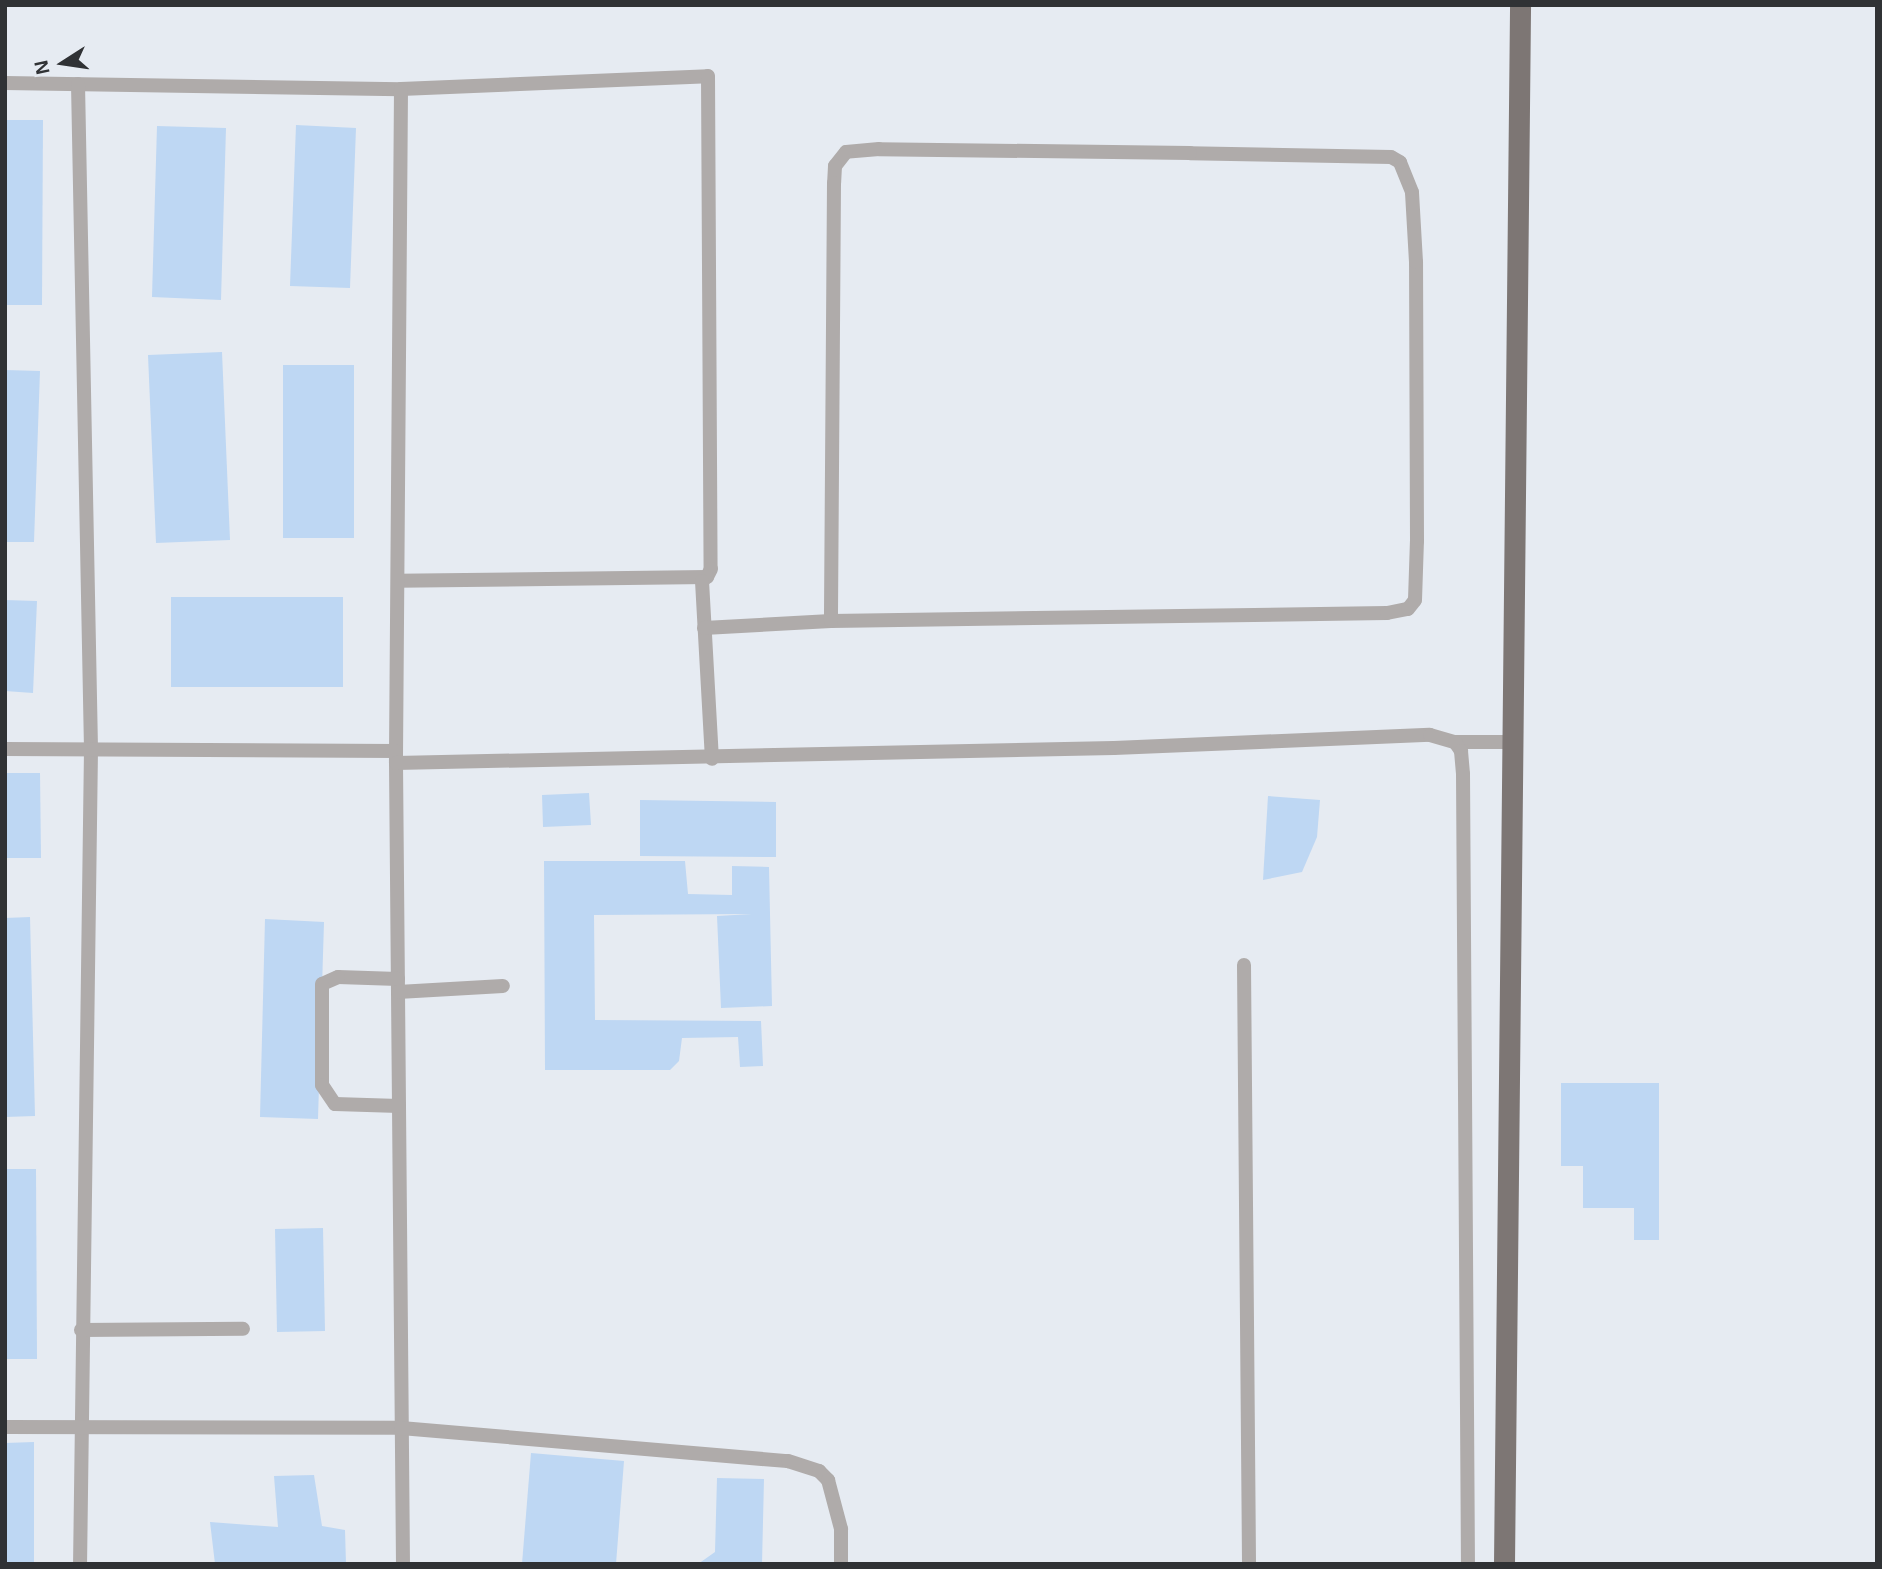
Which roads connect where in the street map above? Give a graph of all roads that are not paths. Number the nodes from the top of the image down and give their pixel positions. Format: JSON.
{"nodes":[{"id":1,"x":1520,"y":5,"type":"edge"},
{"id":2,"x":5,"y":83,"type":"edge"},
{"id":3,"x":78,"y":84,"type":"junction"},
{"id":4,"x":401,"y":89,"type":"junction"},
{"id":5,"x":398,"y":581,"type":"junction"},
{"id":6,"x":702,"y":581,"type":"junction"},
{"id":7,"x":831,"y":621,"type":"junction"},
{"id":8,"x":704,"y":628,"type":"junction"},
{"id":9,"x":1455,"y":741,"type":"junction"},
{"id":10,"x":1514,"y":742,"type":"junction"},
{"id":11,"x":5,"y":749,"type":"edge"},
{"id":12,"x":92,"y":749,"type":"junction"},
{"id":13,"x":396,"y":757,"type":"junction"},
{"id":14,"x":712,"y":759,"type":"junction"},
{"id":15,"x":1244,"y":965,"type":"dead end"},
{"id":16,"x":398,"y":986,"type":"junction"},
{"id":17,"x":502,"y":986,"type":"dead end"},
{"id":18,"x":399,"y":1106,"type":"junction"},
{"id":19,"x":243,"y":1329,"type":"dead end"},
{"id":20,"x":81,"y":1330,"type":"junction"},
{"id":21,"x":5,"y":1427,"type":"edge"},
{"id":22,"x":80,"y":1427,"type":"junction"},
{"id":23,"x":401,"y":1428,"type":"junction"},
{"id":24,"x":80,"y":1564,"type":"edge"},
{"id":25,"x":403,"y":1564,"type":"edge"},
{"id":26,"x":841,"y":1564,"type":"edge"},
{"id":27,"x":1249,"y":1564,"type":"edge"},
{"id":28,"x":1468,"y":1564,"type":"edge"},
{"id":29,"x":1504,"y":1564,"type":"edge"}],
"edges":[{"from":1,"to":10,"type":"main road"},
{"from":2,"to":3,"type":"lane"},
{"from":3,"to":4,"type":"lane"},
{"from":3,"to":12,"type":"lane"},
{"from":4,"to":5,"type":"lane"},
{"from":4,"to":6,"type":"lane"},
{"from":5,"to":6,"type":"lane"},
{"from":5,"to":13,"type":"lane"},
{"from":6,"to":8,"type":"lane"},
{"from":7,"to":7,"type":"lane"},
{"from":7,"to":8,"type":"lane"},
{"from":8,"to":14,"type":"lane"},
{"from":9,"to":10,"type":"lane"},
{"from":9,"to":14,"type":"lane"},
{"from":9,"to":28,"type":"lane"},
{"from":10,"to":29,"type":"main road"},
{"from":11,"to":12,"type":"lane"},
{"from":12,"to":13,"type":"lane"},
{"from":12,"to":20,"type":"lane"},
{"from":13,"to":14,"type":"lane"},
{"from":13,"to":16,"type":"lane"},
{"from":15,"to":27,"type":"lane"},
{"from":16,"to":17,"type":"lane"},
{"from":16,"to":18,"type":"lane"},
{"from":16,"to":18,"type":"lane"},
{"from":18,"to":23,"type":"lane"},
{"from":19,"to":20,"type":"lane"},
{"from":20,"to":22,"type":"lane"},
{"from":21,"to":22,"type":"lane"},
{"from":22,"to":23,"type":"lane"},
{"from":22,"to":24,"type":"lane"},
{"from":23,"to":25,"type":"lane"},
{"from":23,"to":26,"type":"lane"}]}
